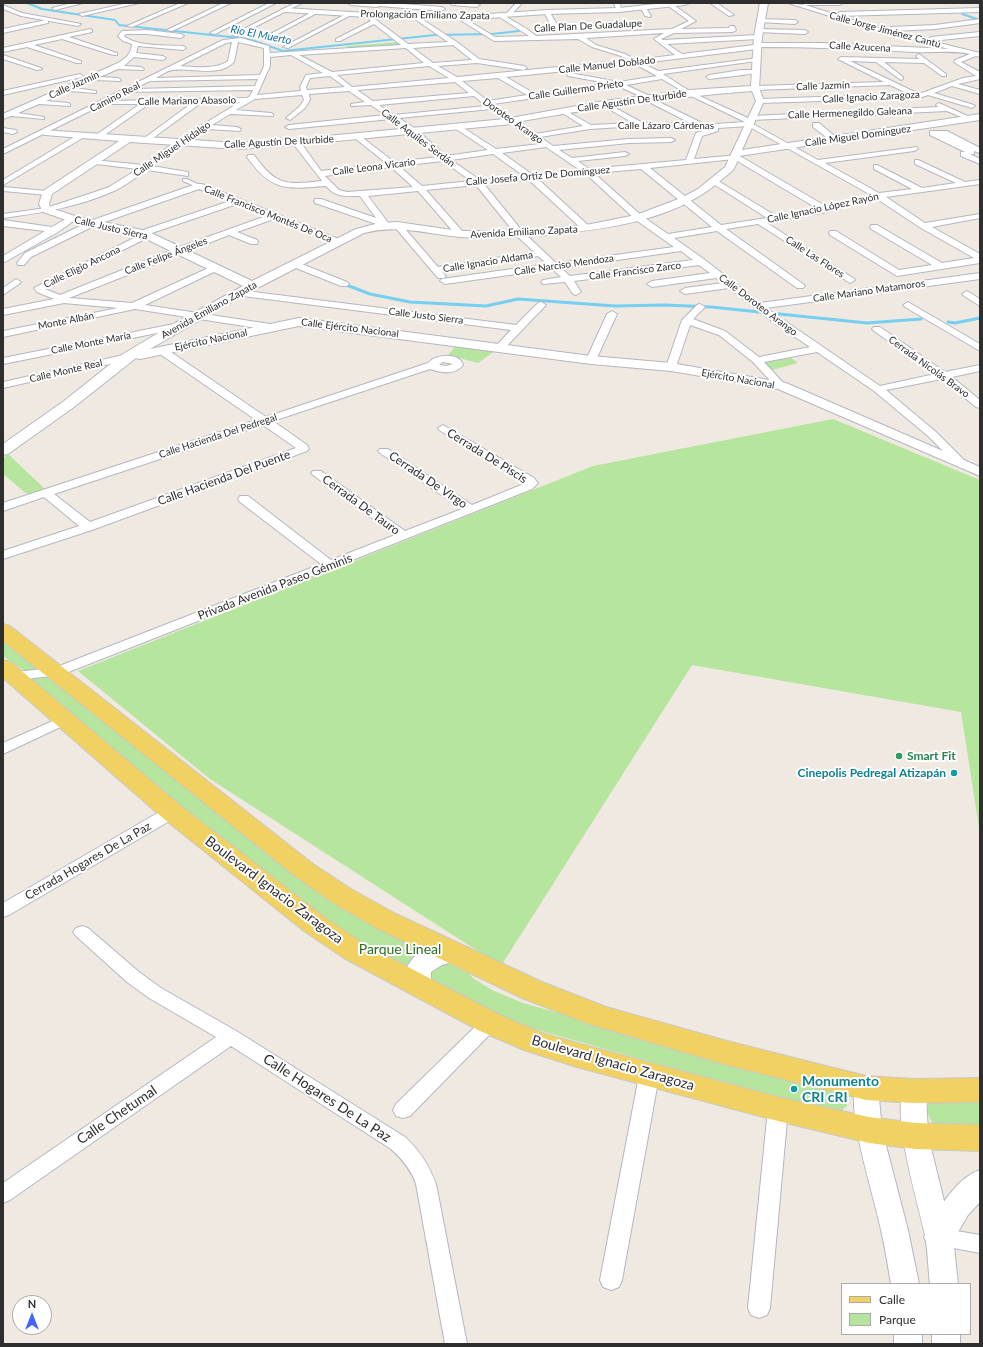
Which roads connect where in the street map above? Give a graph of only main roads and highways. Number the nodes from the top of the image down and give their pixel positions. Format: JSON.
{"nodes":[{"id":1,"x":3,"y":630,"type":"edge"},
{"id":2,"x":9,"y":671,"type":"edge"},
{"id":3,"x":451,"y":953,"type":"junction"},
{"id":4,"x":425,"y":990,"type":"junction"},
{"id":5,"x":980,"y":1090,"type":"edge"},
{"id":6,"x":980,"y":1138,"type":"edge"},
{"id":7,"x":980,"y":1182,"type":"edge"},
{"id":8,"x":939,"y":1237,"type":"road end"}],
"edges":[{"from":1,"to":3,"type":"main road"},
{"from":2,"to":4,"type":"main road","name":"Boulevard Ignacio Zaragoza"},
{"from":3,"to":4,"type":"main road"},
{"from":3,"to":5,"type":"main road"},
{"from":4,"to":6,"type":"main road","name":"Boulevard Ignacio Zaragoza"},
{"from":7,"to":8,"type":"main road"}]}
